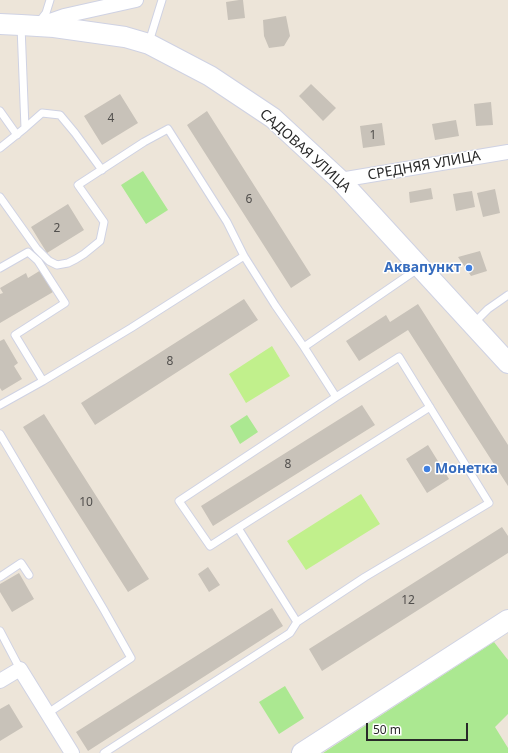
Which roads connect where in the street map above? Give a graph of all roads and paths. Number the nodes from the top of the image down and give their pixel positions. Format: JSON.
{"nodes":[{"id":1,"x":50,"y":0,"type":"edge"},
{"id":2,"x":136,"y":0,"type":"edge"},
{"id":3,"x":162,"y":0,"type":"edge"},
{"id":4,"x":0,"y":24,"type":"edge"},
{"id":5,"x":29,"y":25,"type":"junction"},
{"id":6,"x":149,"y":44,"type":"junction"},
{"id":7,"x":0,"y":111,"type":"edge"},
{"id":8,"x":25,"y":128,"type":"junction"},
{"id":9,"x":17,"y":135,"type":"junction"},
{"id":10,"x":0,"y":148,"type":"edge"},
{"id":11,"x":508,"y":152,"type":"edge"},
{"id":12,"x":102,"y":170,"type":"junction"},
{"id":13,"x":340,"y":180,"type":"junction"},
{"id":14,"x":0,"y":197,"type":"edge"},
{"id":15,"x":244,"y":256,"type":"junction"},
{"id":16,"x":0,"y":268,"type":"edge"},
{"id":17,"x":419,"y":268,"type":"junction"},
{"id":18,"x":508,"y":295,"type":"edge"},
{"id":19,"x":473,"y":324,"type":"junction"},
{"id":20,"x":304,"y":347,"type":"junction"},
{"id":21,"x":508,"y":363,"type":"edge"},
{"id":22,"x":43,"y":381,"type":"junction"},
{"id":23,"x":336,"y":397,"type":"junction"},
{"id":24,"x":0,"y":405,"type":"edge"},
{"id":25,"x":430,"y":407,"type":"junction"},
{"id":26,"x":0,"y":434,"type":"edge"},
{"id":27,"x":238,"y":528,"type":"junction"},
{"id":28,"x":29,"y":575,"type":"dead end"},
{"id":29,"x":0,"y":577,"type":"edge"},
{"id":30,"x":508,"y":620,"type":"edge"},
{"id":31,"x":297,"y":622,"type":"junction"},
{"id":32,"x":0,"y":631,"type":"edge"},
{"id":33,"x":2,"y":641,"type":"edge"},
{"id":34,"x":20,"y":669,"type":"junction"},
{"id":35,"x":0,"y":681,"type":"edge"},
{"id":36,"x":48,"y":713,"type":"junction"},
{"id":37,"x":72,"y":753,"type":"edge"},
{"id":38,"x":104,"y":753,"type":"edge"},
{"id":39,"x":302,"y":753,"type":"edge"}],
"edges":[{"from":1,"to":5,"type":"lane"},
{"from":2,"to":5,"type":"street"},
{"from":3,"to":6,"type":"lane"},
{"from":4,"to":5,"type":"main road","name":"САДОВАЯ УЛИЦА"},
{"from":5,"to":6,"type":"main road","name":"САДОВАЯ УЛИЦА"},
{"from":5,"to":8,"type":"lane"},
{"from":6,"to":13,"type":"main road","name":"САДОВАЯ УЛИЦА"},
{"from":7,"to":9,"type":"lane"},
{"from":8,"to":9,"type":"lane"},
{"from":8,"to":12,"type":"lane"},
{"from":9,"to":10,"type":"lane"},
{"from":11,"to":13,"type":"street","name":"СРЕДНЯЯ УЛИЦА"},
{"from":12,"to":14,"type":"lane"},
{"from":12,"to":15,"type":"lane"},
{"from":13,"to":17,"type":"main road","name":"САДОВАЯ УЛИЦА"},
{"from":15,"to":20,"type":"lane"},
{"from":15,"to":22,"type":"lane"},
{"from":16,"to":22,"type":"lane"},
{"from":17,"to":19,"type":"main road","name":"САДОВАЯ УЛИЦА"},
{"from":17,"to":20,"type":"lane"},
{"from":18,"to":19,"type":"lane"},
{"from":19,"to":21,"type":"main road","name":"САДОВАЯ УЛИЦА"},
{"from":20,"to":23,"type":"lane"},
{"from":22,"to":24,"type":"lane"},
{"from":23,"to":25,"type":"lane"},
{"from":23,"to":27,"type":"lane"},
{"from":25,"to":27,"type":"lane"},
{"from":25,"to":31,"type":"lane"},
{"from":26,"to":36,"type":"lane"},
{"from":27,"to":31,"type":"lane"},
{"from":28,"to":29,"type":"lane"},
{"from":30,"to":39,"type":"main road"},
{"from":31,"to":38,"type":"lane"},
{"from":32,"to":33,"type":"lane"},
{"from":33,"to":34,"type":"lane"},
{"from":34,"to":35,"type":"street"},
{"from":34,"to":36,"type":"street"},
{"from":36,"to":37,"type":"street"}]}
